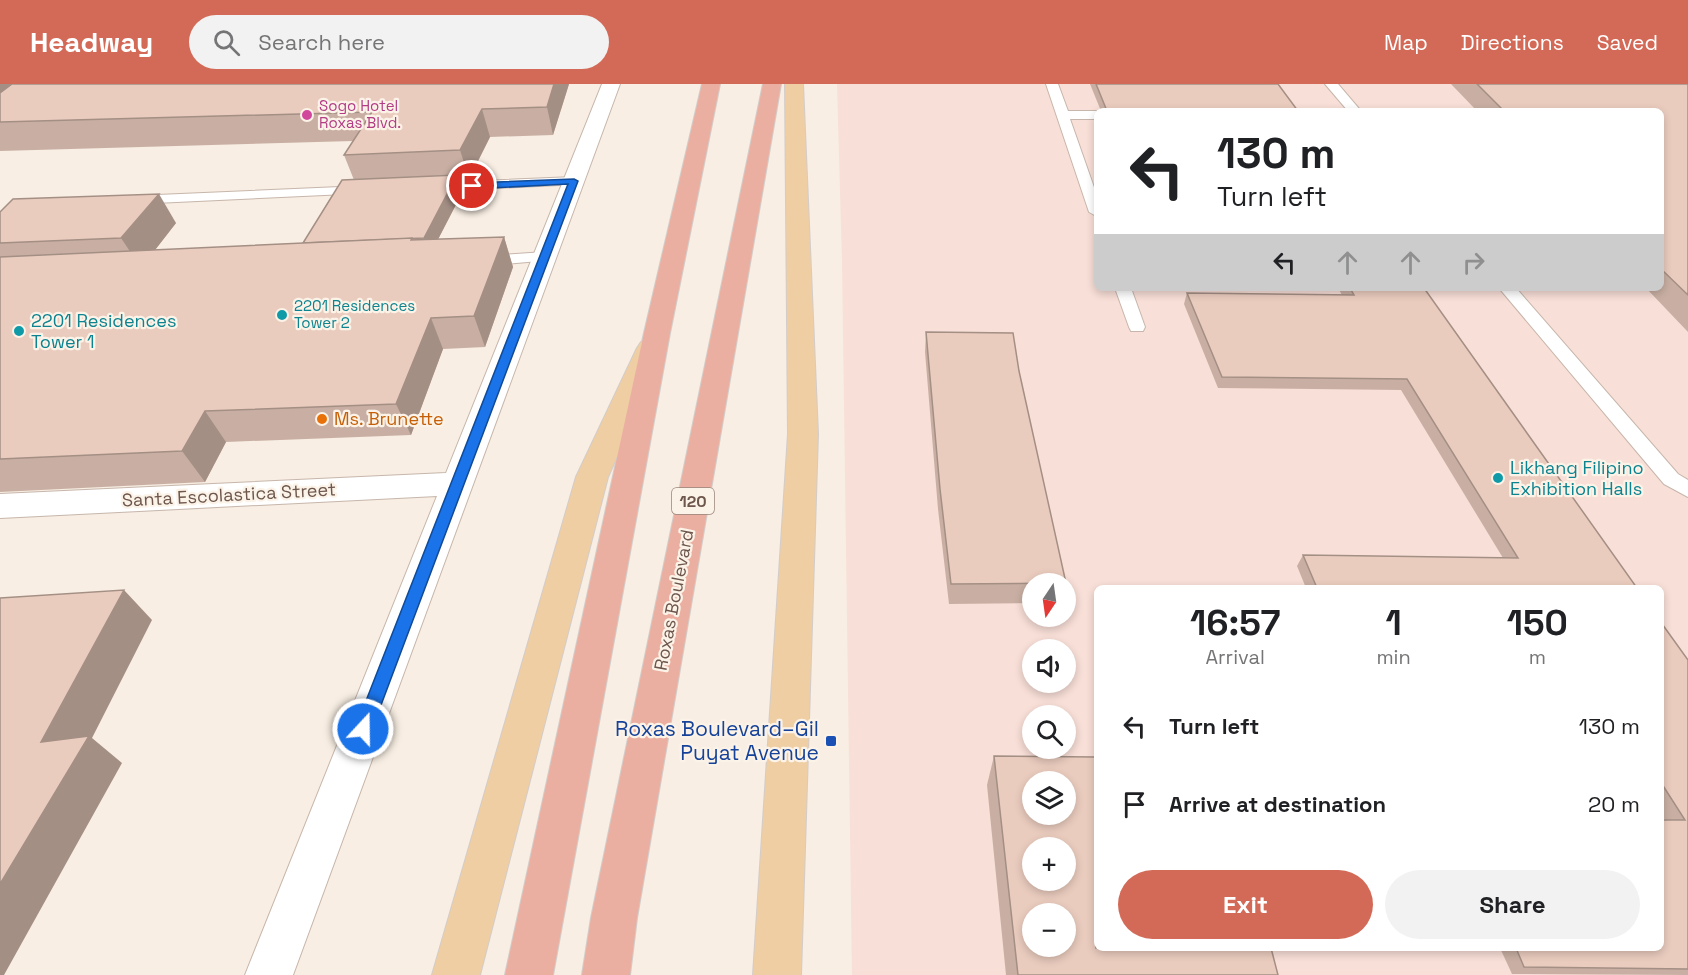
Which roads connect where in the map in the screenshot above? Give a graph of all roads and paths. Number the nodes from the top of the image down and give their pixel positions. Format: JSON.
{"nodes":[{"id":1,"x":611,"y":84,"type":"edge"},
{"id":2,"x":711,"y":84,"type":"edge"},
{"id":3,"x":771,"y":84,"type":"edge"},
{"id":4,"x":794,"y":84,"type":"edge"},
{"id":5,"x":1052,"y":84,"type":"edge"},
{"id":6,"x":1331,"y":84,"type":"edge"},
{"id":7,"x":1352,"y":108,"type":"edge"},
{"id":8,"x":1063,"y":115,"type":"junction"},
{"id":9,"x":1094,"y":115,"type":"edge"},
{"id":10,"x":574,"y":181,"type":"junction"},
{"id":11,"x":423,"y":188,"type":"edge"},
{"id":12,"x":376,"y":190,"type":"edge"},
{"id":13,"x":119,"y":201,"type":"edge"},
{"id":14,"x":1094,"y":206,"type":"edge"},
{"id":15,"x":545,"y":257,"type":"junction"},
{"id":16,"x":467,"y":262,"type":"edge"},
{"id":17,"x":1124,"y":291,"type":"edge"},
{"id":18,"x":1510,"y":291,"type":"edge"},
{"id":19,"x":1137,"y":327,"type":"dead end"},
{"id":20,"x":657,"y":333,"type":"junction"},
{"id":21,"x":458,"y":484,"type":"junction"},
{"id":22,"x":1688,"y":490,"type":"edge"},
{"id":23,"x":0,"y":506,"type":"edge"},
{"id":24,"x":269,"y":975,"type":"edge"},
{"id":25,"x":456,"y":975,"type":"edge"},
{"id":26,"x":529,"y":975,"type":"edge"},
{"id":27,"x":606,"y":975,"type":"edge"},
{"id":28,"x":777,"y":975,"type":"edge"}],
"edges":[{"from":1,"to":10,"type":"street"},
{"from":2,"to":20,"type":"highway"},
{"from":3,"to":27,"type":"highway","name":"Roxas Boulevard","number":"120"},
{"from":4,"to":28,"type":"main road"},
{"from":5,"to":8,"type":"lane"},
{"from":6,"to":7,"type":"lane"},
{"from":8,"to":9,"type":"lane"},
{"from":8,"to":14,"type":"lane"},
{"from":10,"to":11,"type":"lane"},
{"from":10,"to":15,"type":"street"},
{"from":12,"to":13,"type":"lane"},
{"from":15,"to":16,"type":"lane"},
{"from":15,"to":21,"type":"street"},
{"from":17,"to":19,"type":"lane"},
{"from":18,"to":22,"type":"lane"},
{"from":20,"to":25,"type":"main road"},
{"from":20,"to":26,"type":"highway"},
{"from":21,"to":23,"type":"street","name":"Santa Escolastica Street"},
{"from":21,"to":24,"type":"street"}]}
